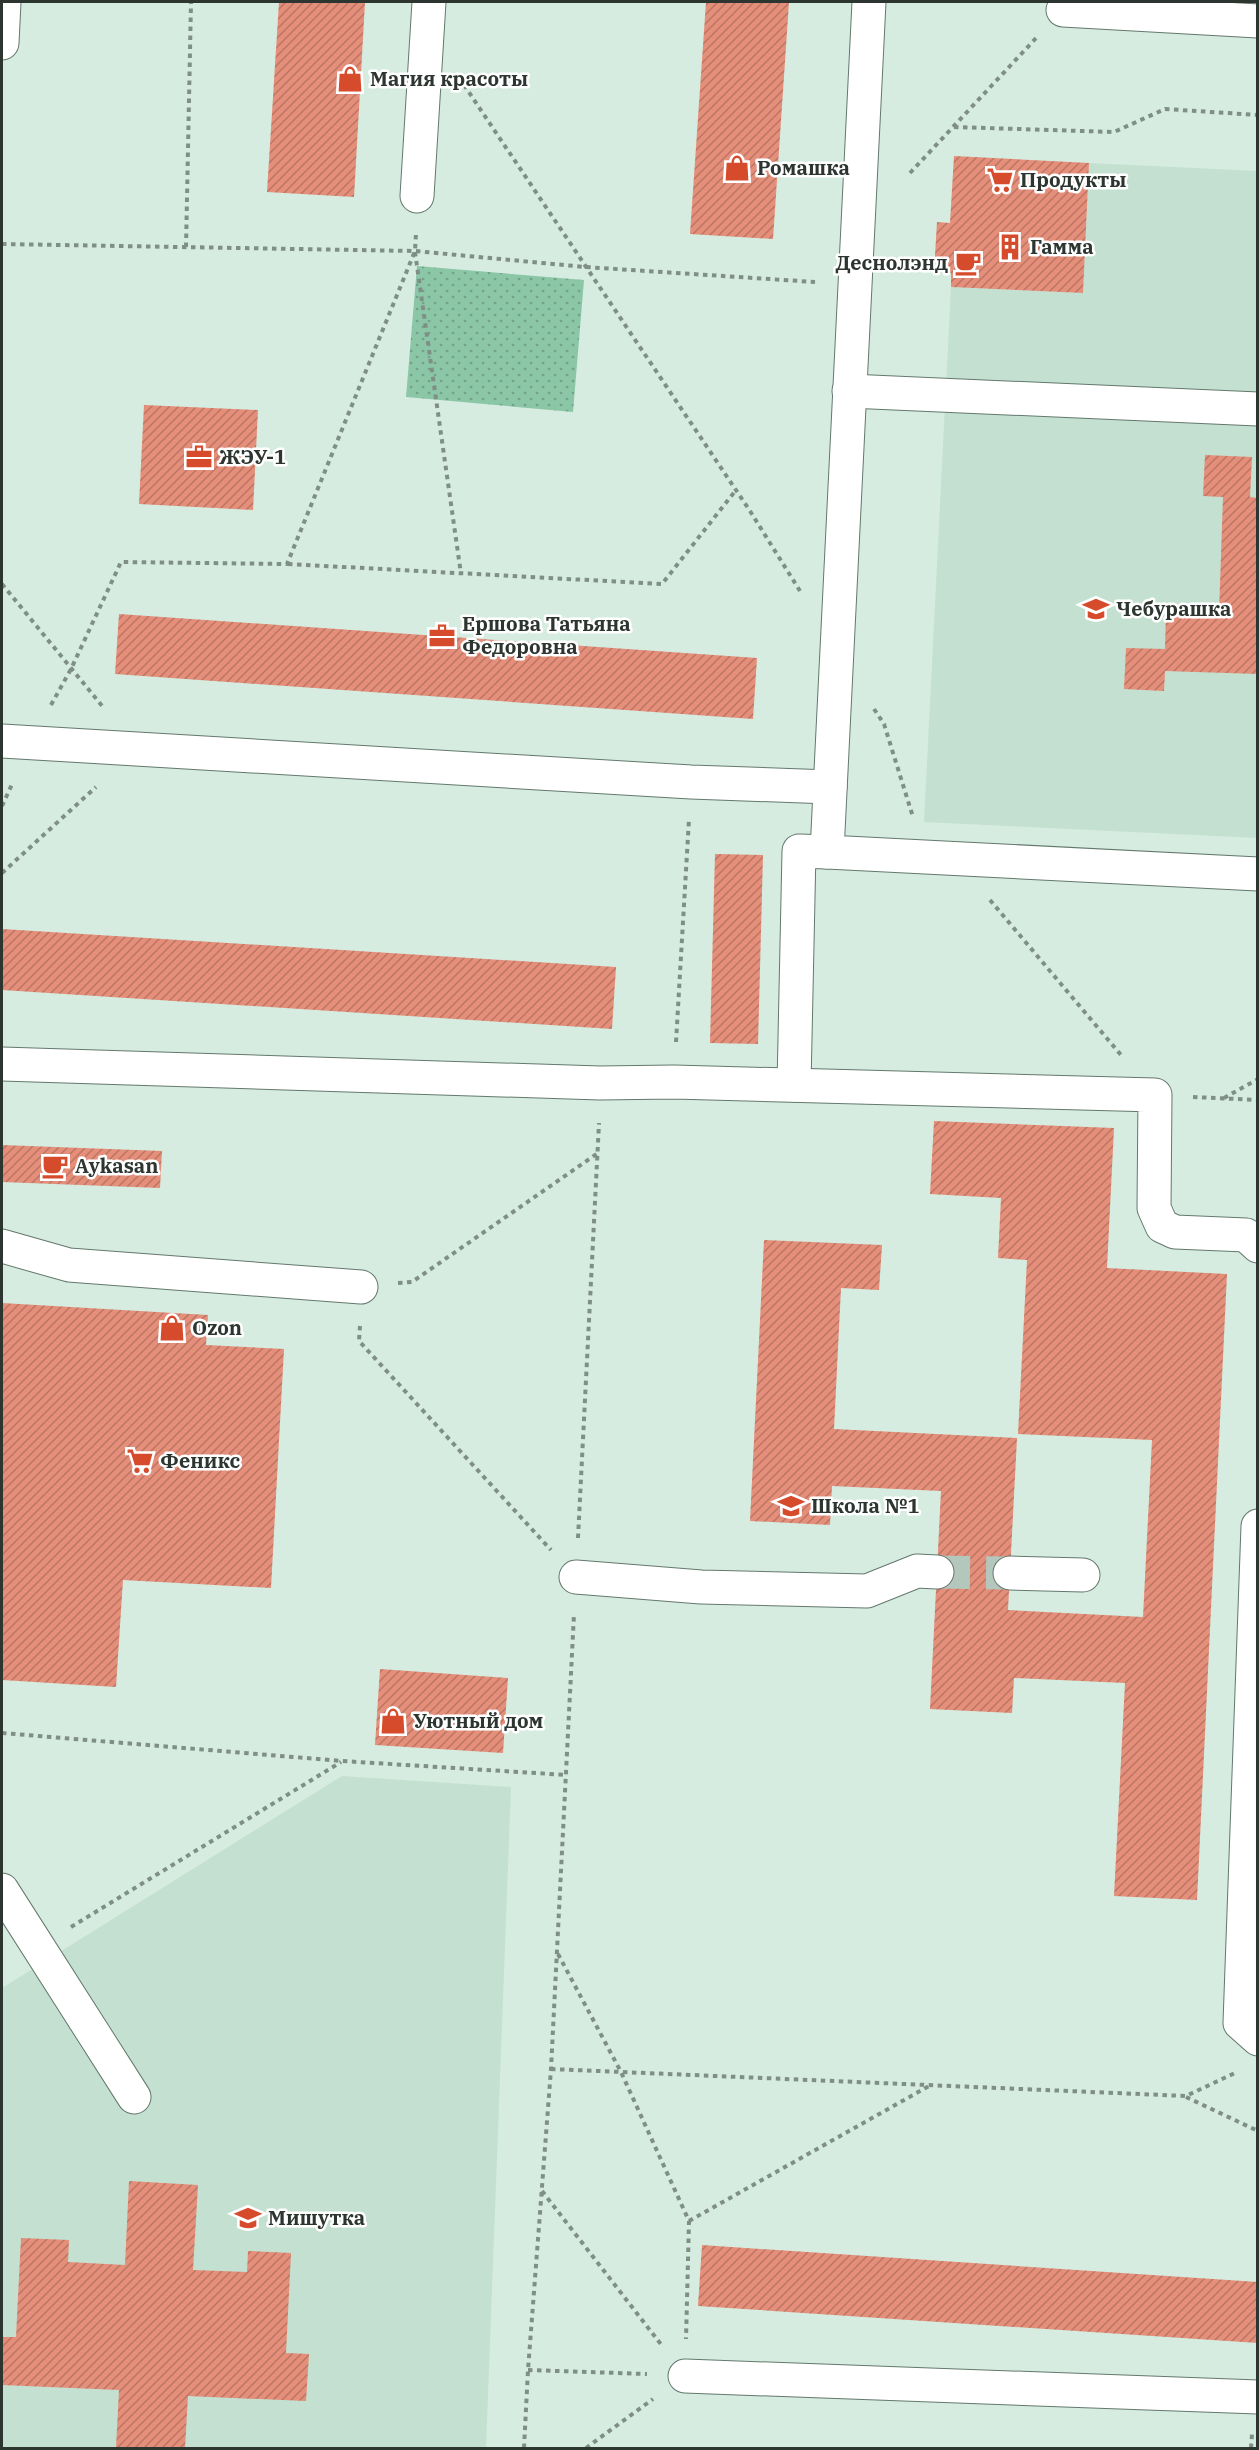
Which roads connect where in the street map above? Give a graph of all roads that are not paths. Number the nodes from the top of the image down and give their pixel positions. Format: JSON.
{"nodes":[{"id":1,"x":4,"y":2,"type":"edge"},
{"id":2,"x":429,"y":2,"type":"edge"},
{"id":3,"x":869,"y":2,"type":"edge"},
{"id":4,"x":1063,"y":10,"type":"road end"},
{"id":5,"x":1257,"y":21,"type":"edge"},
{"id":6,"x":2,"y":43,"type":"edge"},
{"id":7,"x":417,"y":196,"type":"road end"},
{"id":8,"x":849,"y":391,"type":"junction"},
{"id":9,"x":1257,"y":409,"type":"edge"},
{"id":10,"x":16,"y":742,"type":"edge"},
{"id":11,"x":830,"y":787,"type":"junction"},
{"id":12,"x":827,"y":852,"type":"junction"},
{"id":13,"x":1257,"y":874,"type":"edge"},
{"id":14,"x":2,"y":1064,"type":"edge"},
{"id":15,"x":794,"y":1085,"type":"junction"},
{"id":16,"x":2,"y":1246,"type":"edge"},
{"id":17,"x":1257,"y":1246,"type":"edge"},
{"id":18,"x":361,"y":1287,"type":"road end"},
{"id":19,"x":1257,"y":1526,"type":"edge"},
{"id":20,"x":937,"y":1572,"type":"tunnel mouth"},
{"id":21,"x":1010,"y":1573,"type":"tunnel mouth"},
{"id":22,"x":1083,"y":1575,"type":"dead end"},
{"id":23,"x":576,"y":1577,"type":"road end"},
{"id":24,"x":2,"y":1890,"type":"edge"},
{"id":25,"x":1252,"y":2053,"type":"edge"},
{"id":26,"x":134,"y":2097,"type":"dead end"},
{"id":27,"x":685,"y":2376,"type":"road end"},
{"id":28,"x":1257,"y":2397,"type":"edge"}],
"edges":[{"from":1,"to":6,"type":"street"},
{"from":2,"to":7,"type":"street"},
{"from":3,"to":8,"type":"street"},
{"from":4,"to":5,"type":"street"},
{"from":8,"to":9,"type":"street"},
{"from":8,"to":11,"type":"street"},
{"from":10,"to":11,"type":"street"},
{"from":11,"to":12,"type":"street"},
{"from":12,"to":13,"type":"street"},
{"from":12,"to":15,"type":"street"},
{"from":14,"to":15,"type":"street"},
{"from":15,"to":17,"type":"street"},
{"from":16,"to":18,"type":"street"},
{"from":19,"to":25,"type":"street"},
{"from":20,"to":23,"type":"street"},
{"from":21,"to":22,"type":"street"},
{"from":24,"to":26,"type":"street"},
{"from":27,"to":28,"type":"street"}]}
